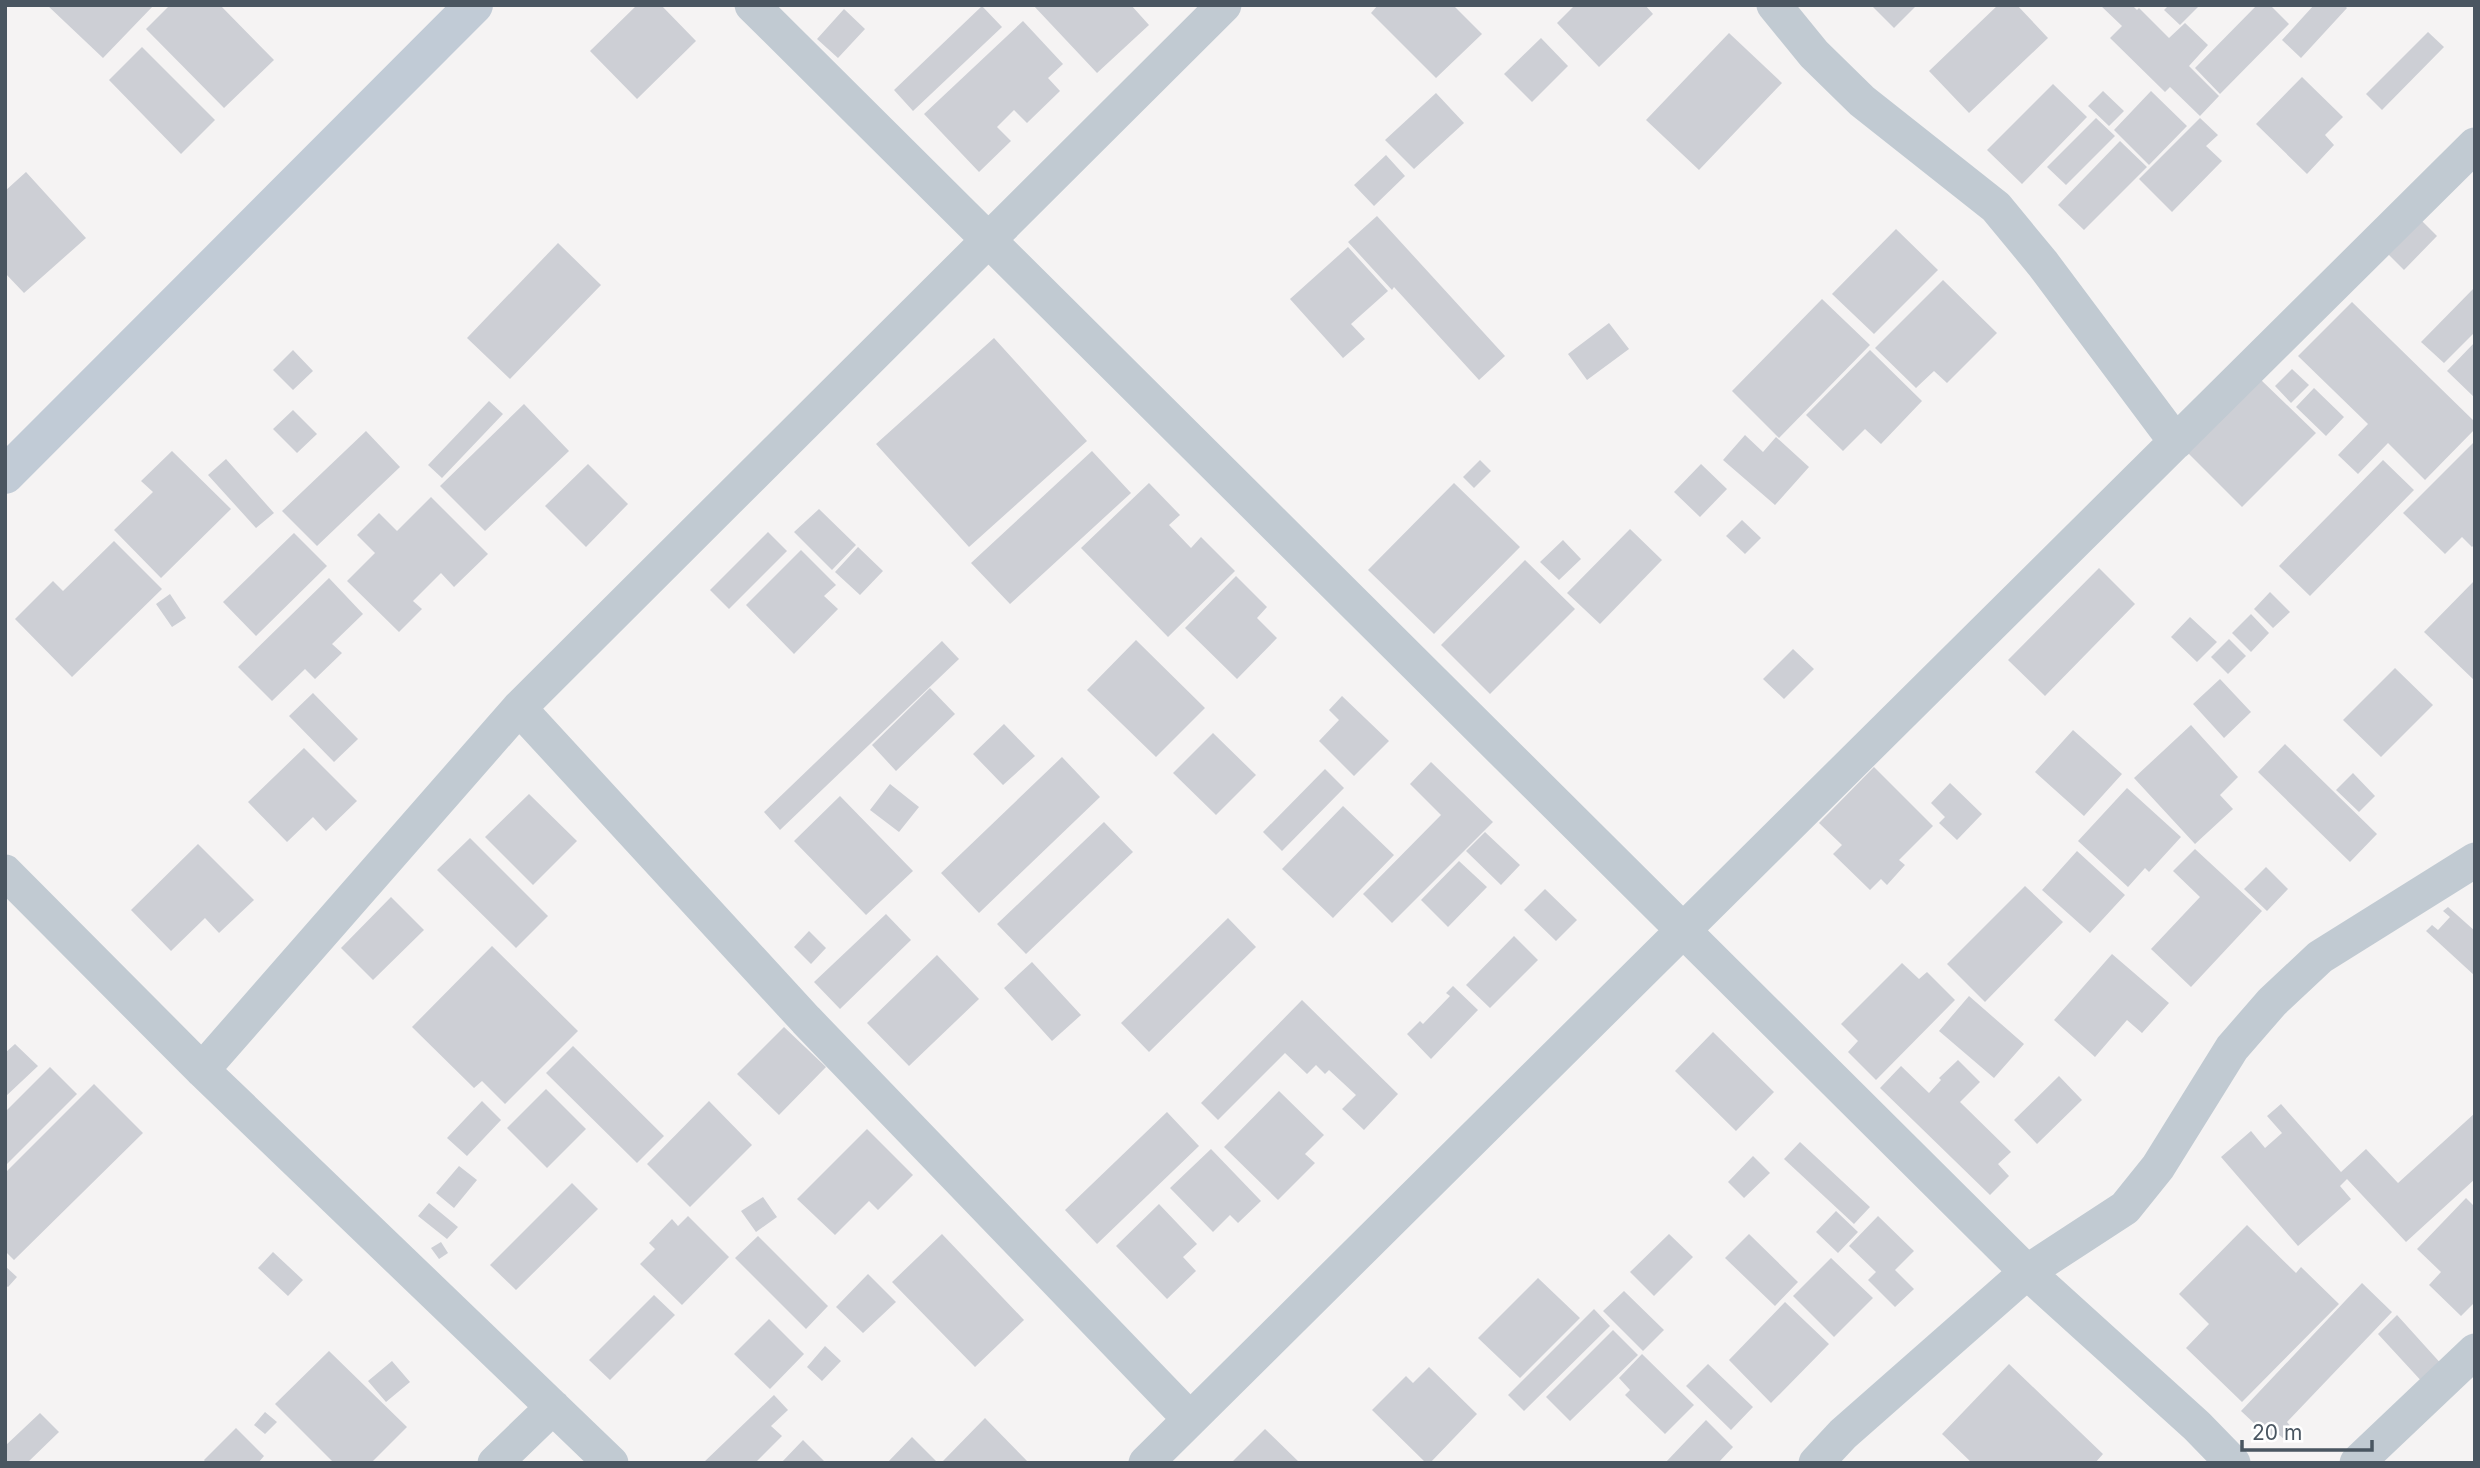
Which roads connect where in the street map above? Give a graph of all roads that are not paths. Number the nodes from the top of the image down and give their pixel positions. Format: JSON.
{"nodes":[{"id":1,"x":474,"y":5,"type":"edge"},
{"id":2,"x":752,"y":5,"type":"edge"},
{"id":3,"x":1224,"y":5,"type":"edge"},
{"id":4,"x":1774,"y":5,"type":"edge"},
{"id":5,"x":2475,"y":145,"type":"edge"},
{"id":6,"x":989,"y":239,"type":"junction"},
{"id":7,"x":2176,"y":442,"type":"junction"},
{"id":8,"x":5,"y":475,"type":"edge"},
{"id":9,"x":519,"y":708,"type":"junction"},
{"id":10,"x":2475,"y":860,"type":"edge"},
{"id":11,"x":5,"y":873,"type":"edge"},
{"id":12,"x":1683,"y":930,"type":"junction"},
{"id":13,"x":202,"y":1070,"type":"junction"},
{"id":14,"x":2027,"y":1272,"type":"junction"},
{"id":15,"x":2475,"y":1351,"type":"edge"},
{"id":16,"x":553,"y":1407,"type":"junction"},
{"id":17,"x":1191,"y":1419,"type":"junction"},
{"id":18,"x":495,"y":1463,"type":"edge"},
{"id":19,"x":611,"y":1463,"type":"edge"},
{"id":20,"x":1146,"y":1463,"type":"edge"},
{"id":21,"x":1816,"y":1463,"type":"edge"},
{"id":22,"x":2233,"y":1463,"type":"edge"},
{"id":23,"x":2357,"y":1463,"type":"edge"}],
"edges":[{"from":1,"to":8,"type":"street"},
{"from":2,"to":6,"type":"street"},
{"from":3,"to":6,"type":"street"},
{"from":4,"to":7,"type":"street"},
{"from":5,"to":7,"type":"street"},
{"from":6,"to":9,"type":"street"},
{"from":6,"to":12,"type":"street"},
{"from":7,"to":12,"type":"street"},
{"from":9,"to":13,"type":"street"},
{"from":9,"to":17,"type":"street"},
{"from":10,"to":14,"type":"street"},
{"from":11,"to":13,"type":"street"},
{"from":12,"to":14,"type":"street"},
{"from":12,"to":17,"type":"street"},
{"from":13,"to":16,"type":"street"},
{"from":14,"to":21,"type":"street"},
{"from":14,"to":22,"type":"street"},
{"from":15,"to":23,"type":"street"},
{"from":16,"to":18,"type":"street"},
{"from":16,"to":19,"type":"street"},
{"from":17,"to":20,"type":"street"}]}
